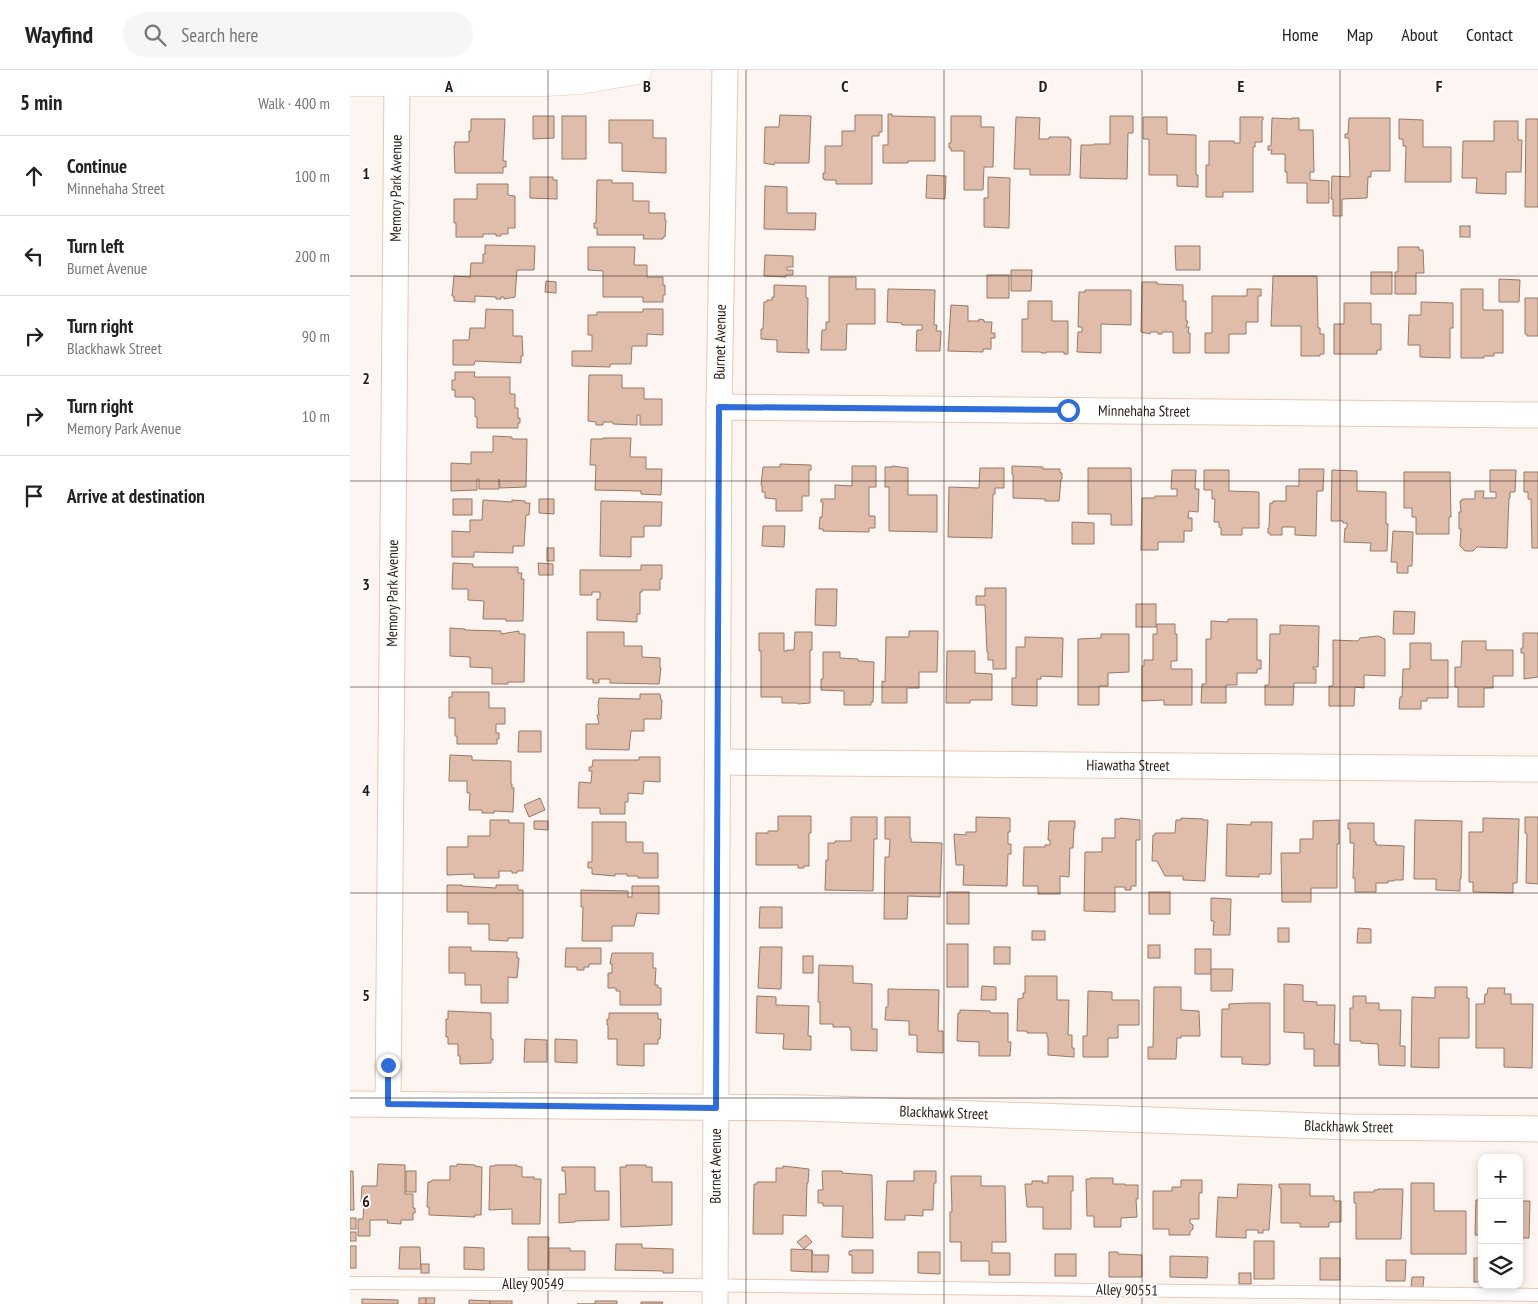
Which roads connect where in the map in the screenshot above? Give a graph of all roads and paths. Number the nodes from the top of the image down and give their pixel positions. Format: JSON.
{"nodes":[{"id":1,"x":638,"y":70,"type":"edge"},
{"id":2,"x":725,"y":70,"type":"edge"},
{"id":3,"x":350,"y":82,"type":"edge"},
{"id":4,"x":397,"y":82,"type":"junction"},
{"id":5,"x":719,"y":407,"type":"junction"},
{"id":6,"x":1538,"y":415,"type":"edge"},
{"id":7,"x":718,"y":762,"type":"junction"},
{"id":8,"x":1538,"y":769,"type":"edge"},
{"id":9,"x":350,"y":1104,"type":"edge"},
{"id":10,"x":388,"y":1104,"type":"junction"},
{"id":11,"x":716,"y":1108,"type":"junction"},
{"id":12,"x":1538,"y":1129,"type":"edge"},
{"id":13,"x":350,"y":1284,"type":"edge"},
{"id":14,"x":715,"y":1295,"type":"edge"},
{"id":15,"x":1538,"y":1295,"type":"edge"}],
"edges":[{"from":1,"to":4,"type":"street"},
{"from":2,"to":5,"type":"street","name":"Burnet Avenue"},
{"from":3,"to":4,"type":"street"},
{"from":4,"to":10,"type":"street","name":"Memory Park Avenue"},
{"from":5,"to":6,"type":"street","name":"Minnehaha Street"},
{"from":5,"to":7,"type":"street","name":"Burnet Avenue"},
{"from":7,"to":8,"type":"street","name":"Hiawatha Street"},
{"from":7,"to":11,"type":"street","name":"Burnet Avenue"},
{"from":9,"to":10,"type":"street","name":"Blackhawk Street"},
{"from":10,"to":11,"type":"street","name":"Blackhawk Street"},
{"from":11,"to":12,"type":"street","name":"Blackhawk Street"},
{"from":11,"to":14,"type":"street","name":"Burnet Avenue"},
{"from":13,"to":14,"type":"lane","name":"Alley 90549"},
{"from":14,"to":15,"type":"lane","name":"Alley 90551"}]}
